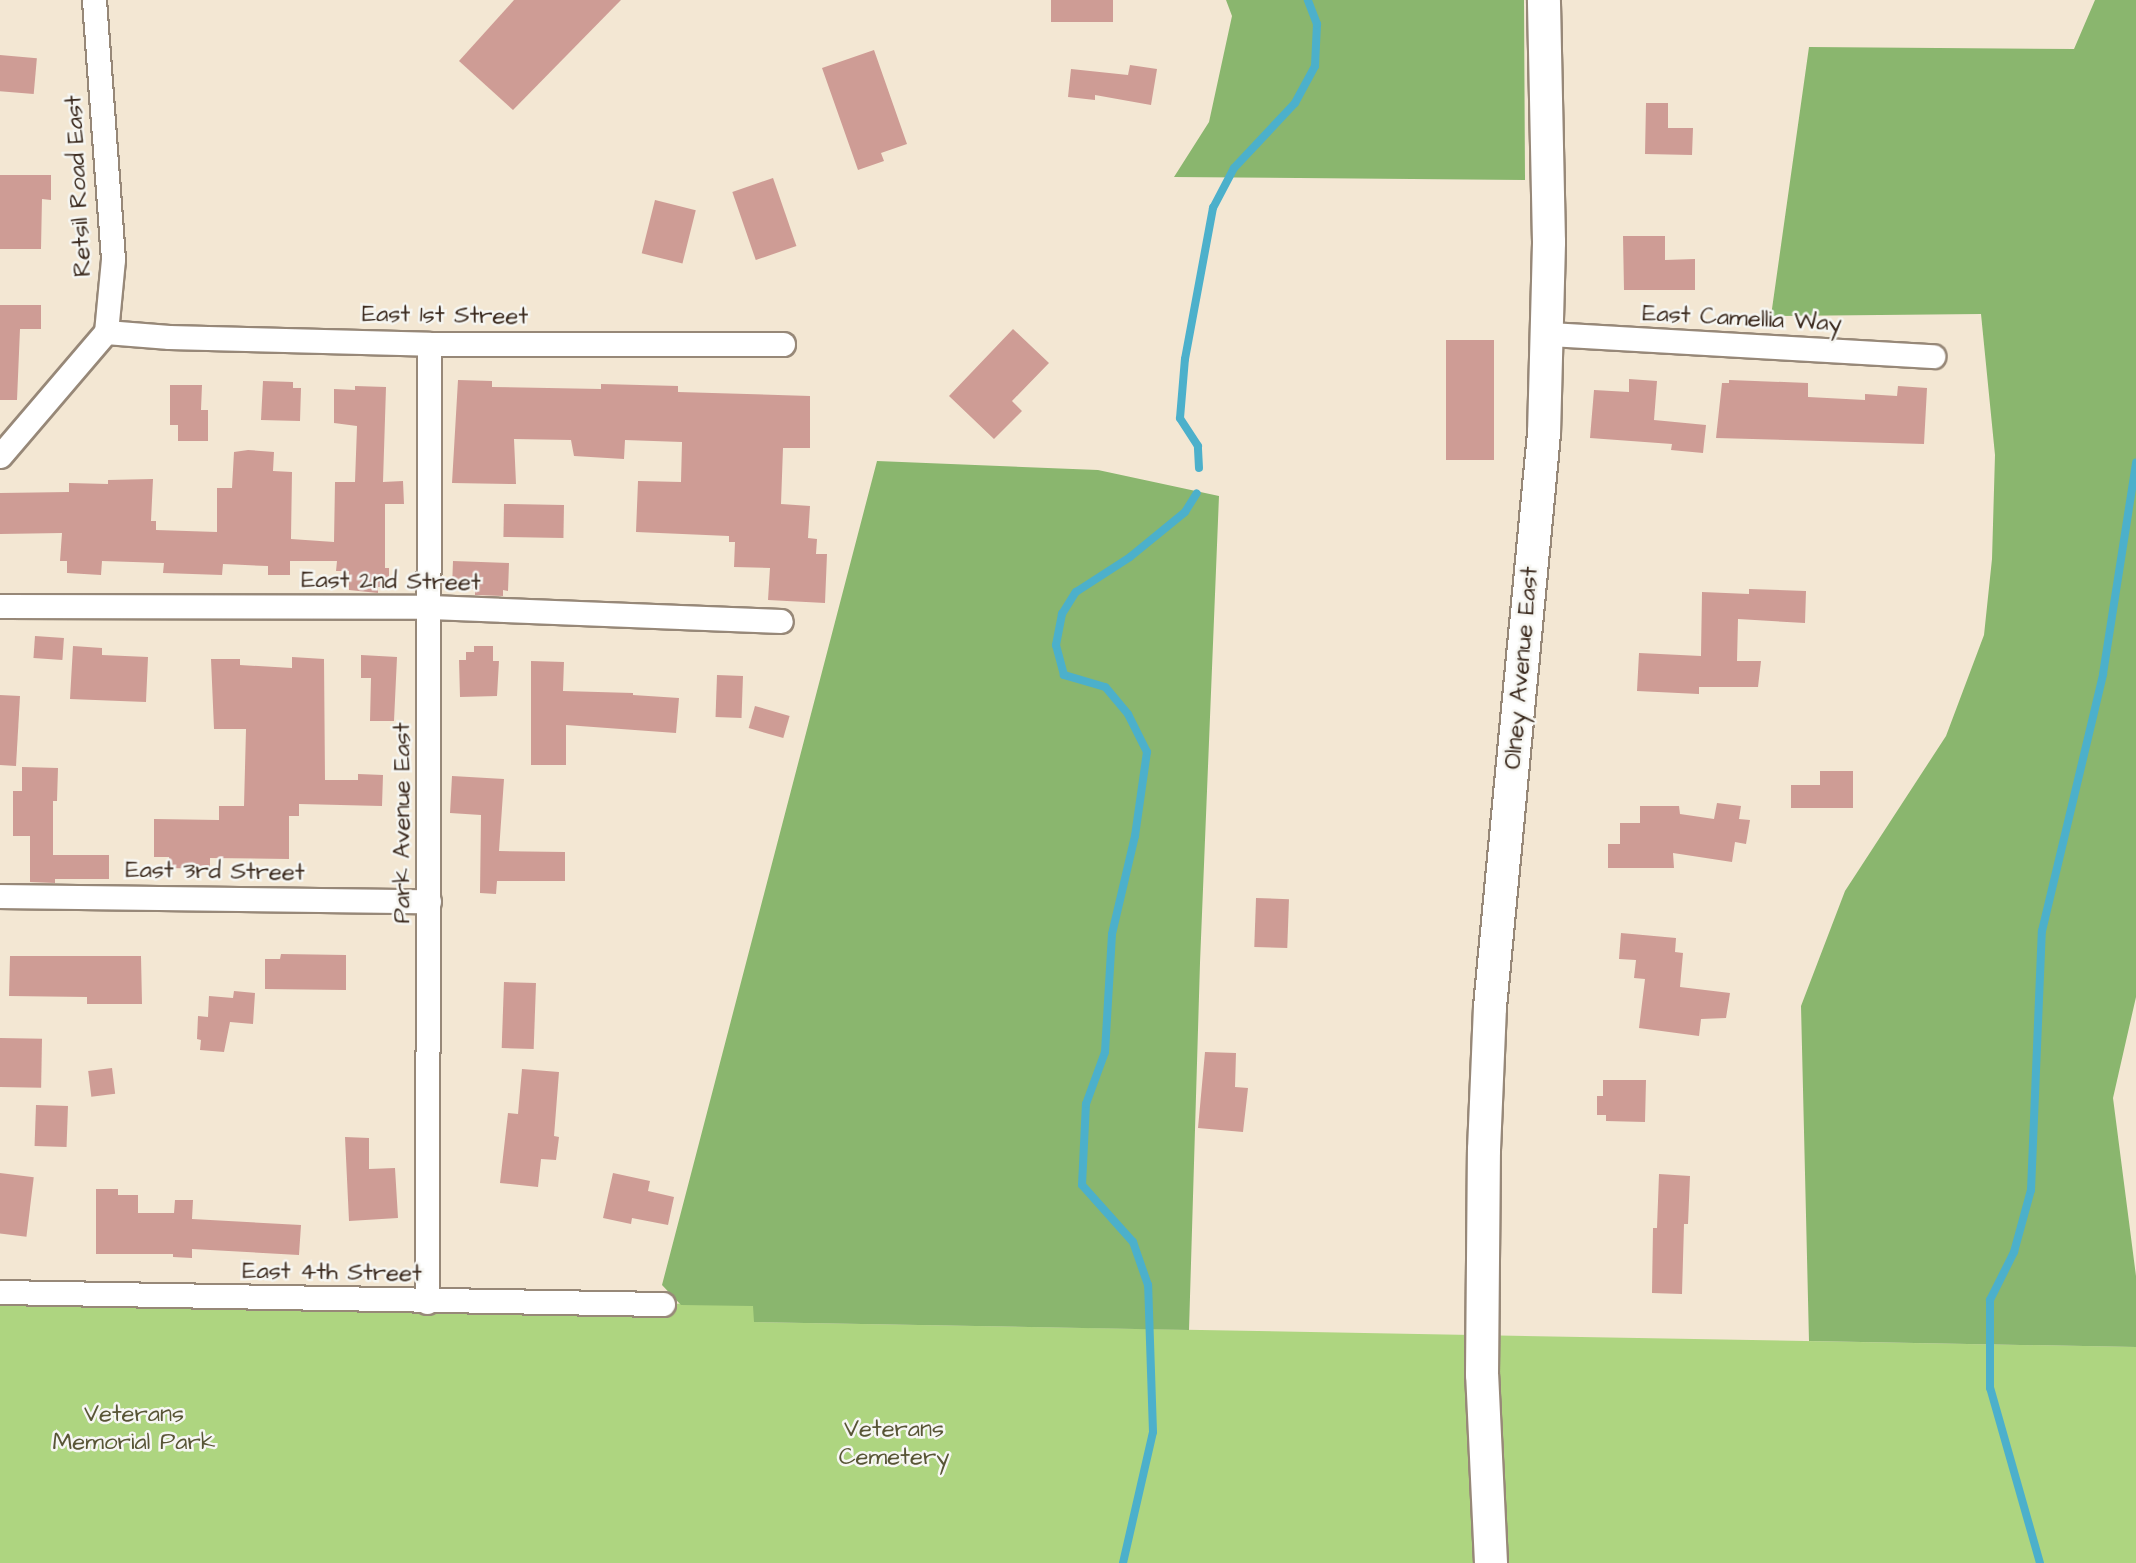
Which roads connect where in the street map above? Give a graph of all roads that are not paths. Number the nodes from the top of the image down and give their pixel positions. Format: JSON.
{"nodes":[{"id":1,"x":94,"y":0,"type":"edge"},
{"id":2,"x":1544,"y":0,"type":"edge"},
{"id":3,"x":106,"y":332,"type":"junction"},
{"id":4,"x":1548,"y":334,"type":"junction"},
{"id":5,"x":429,"y":344,"type":"junction"},
{"id":6,"x":783,"y":344,"type":"dead end"},
{"id":7,"x":1933,"y":356,"type":"dead end"},
{"id":8,"x":0,"y":456,"type":"edge"},
{"id":9,"x":0,"y":606,"type":"edge"},
{"id":10,"x":430,"y":607,"type":"junction"},
{"id":11,"x":781,"y":621,"type":"dead end"},
{"id":12,"x":0,"y":896,"type":"edge"},
{"id":13,"x":429,"y":901,"type":"junction"},
{"id":14,"x":0,"y":1292,"type":"edge"},
{"id":15,"x":427,"y":1302,"type":"junction"},
{"id":16,"x":663,"y":1304,"type":"dead end"},
{"id":17,"x":1491,"y":1563,"type":"edge"}],
"edges":[{"from":1,"to":3,"type":"street","name":"Retsil Road East"},
{"from":2,"to":4,"type":"main road","name":"Olney Avenue East"},
{"from":3,"to":5,"type":"street","name":"East 1st Street"},
{"from":3,"to":8,"type":"street"},
{"from":4,"to":7,"type":"street","name":"East Camellia Way"},
{"from":4,"to":17,"type":"main road","name":"Olney Avenue East"},
{"from":5,"to":6,"type":"street","name":"East 1st Street"},
{"from":5,"to":10,"type":"street","name":"Park Avenue East"},
{"from":9,"to":10,"type":"street","name":"East 2nd Street"},
{"from":10,"to":11,"type":"street","name":"East 2nd Street"},
{"from":10,"to":13,"type":"street","name":"Park Avenue East"},
{"from":12,"to":13,"type":"street","name":"East 3rd Street"},
{"from":13,"to":15,"type":"street","name":"Park Avenue East"},
{"from":14,"to":15,"type":"street","name":"East 4th Street"},
{"from":15,"to":16,"type":"street","name":"East 4th Street"}]}
